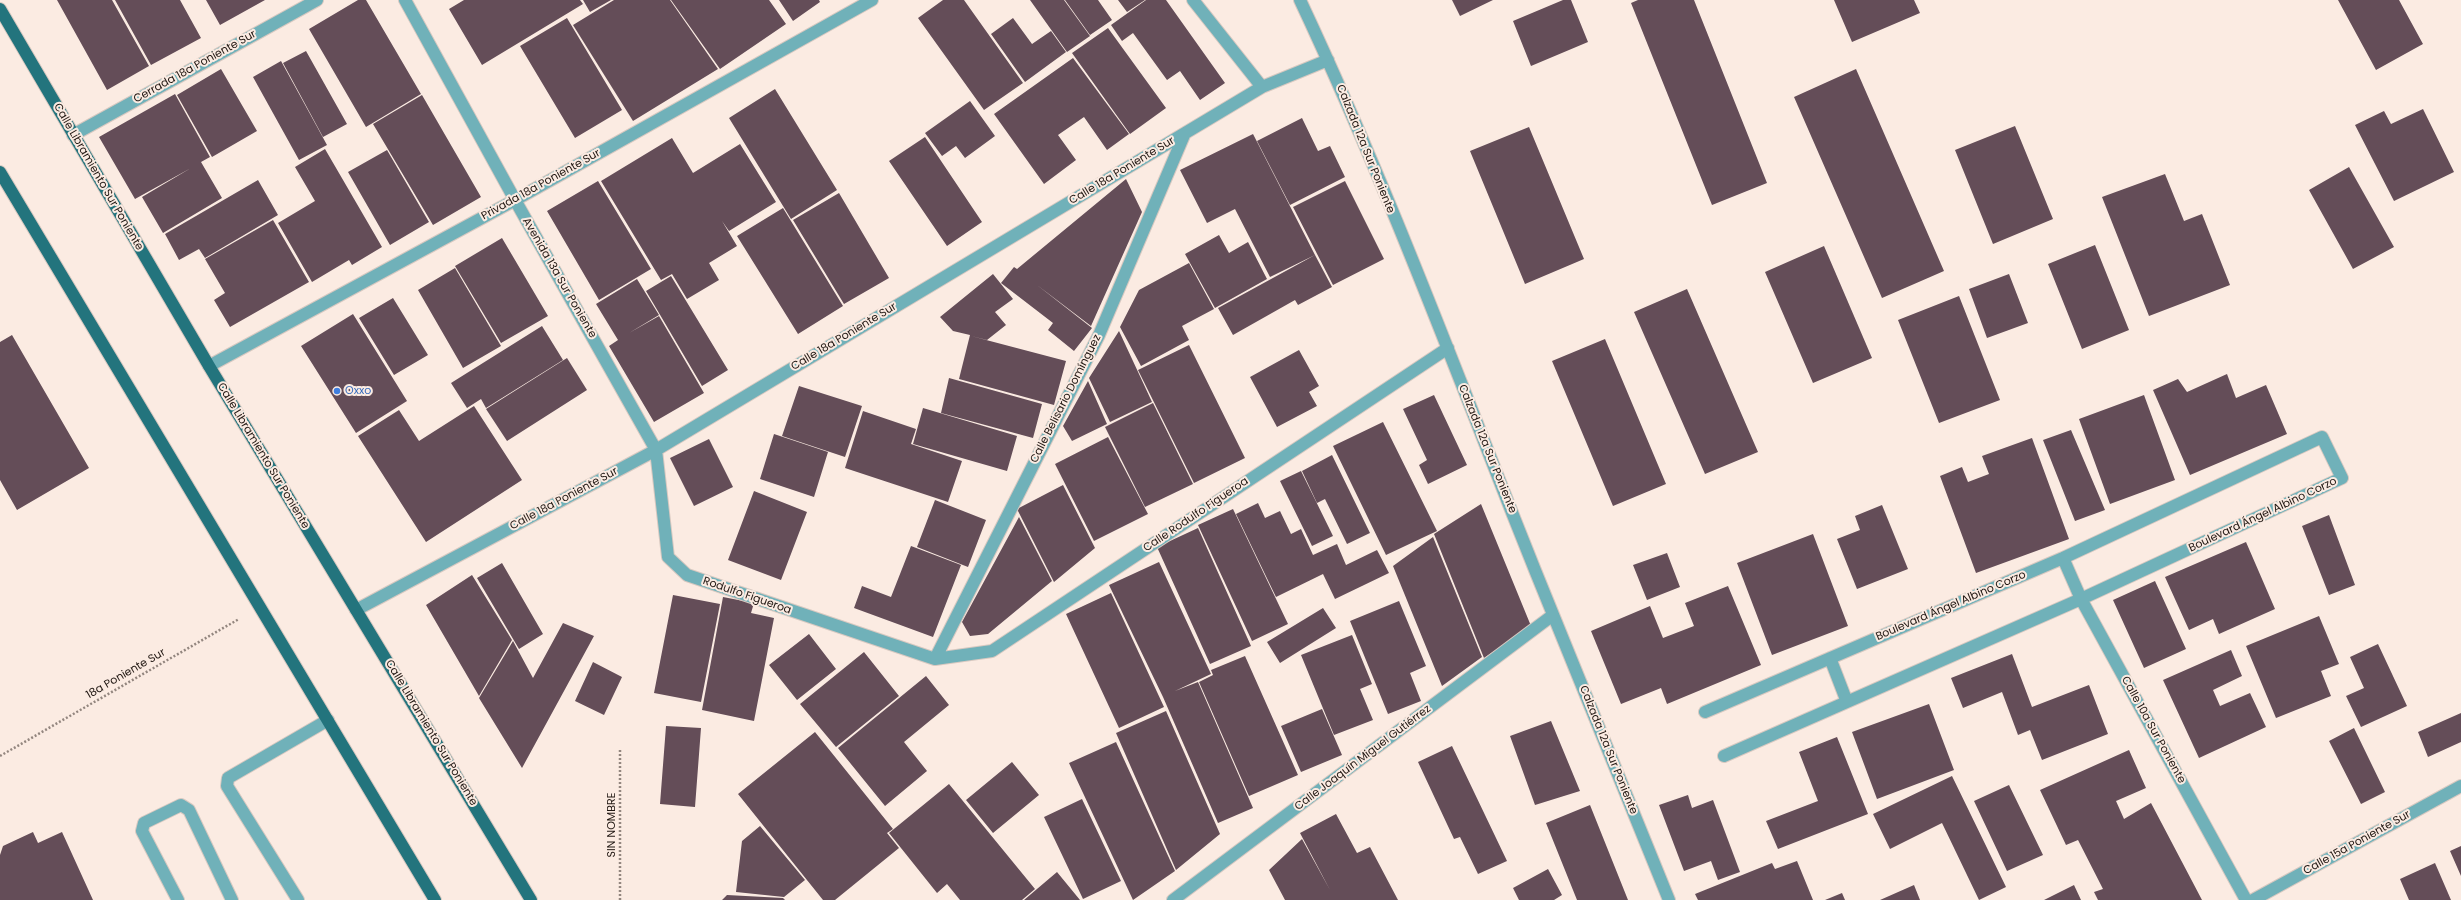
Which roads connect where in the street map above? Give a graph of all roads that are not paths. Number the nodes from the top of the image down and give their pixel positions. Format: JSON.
{"nodes":[{"id":1,"x":317,"y":0,"type":"edge"},
{"id":2,"x":405,"y":0,"type":"edge"},
{"id":3,"x":872,"y":0,"type":"edge"},
{"id":4,"x":1193,"y":0,"type":"edge"},
{"id":5,"x":1300,"y":0,"type":"edge"},
{"id":6,"x":0,"y":9,"type":"edge"},
{"id":7,"x":1328,"y":60,"type":"junction"},
{"id":8,"x":1262,"y":86,"type":"junction"},
{"id":9,"x":1185,"y":133,"type":"junction"},
{"id":10,"x":73,"y":134,"type":"junction"},
{"id":11,"x":0,"y":172,"type":"edge"},
{"id":12,"x":515,"y":200,"type":"junction"},
{"id":13,"x":1448,"y":348,"type":"junction"},
{"id":14,"x":209,"y":366,"type":"junction"},
{"id":15,"x":656,"y":450,"type":"junction"},
{"id":16,"x":2063,"y":558,"type":"junction"},
{"id":17,"x":2081,"y":599,"type":"junction"},
{"id":18,"x":356,"y":610,"type":"junction"},
{"id":19,"x":1553,"y":615,"type":"junction"},
{"id":20,"x":1830,"y":658,"type":"junction"},
{"id":21,"x":934,"y":659,"type":"junction"},
{"id":22,"x":1847,"y":702,"type":"junction"},
{"id":23,"x":1705,"y":712,"type":"dead end"},
{"id":24,"x":328,"y":720,"type":"junction"},
{"id":25,"x":1724,"y":756,"type":"dead end"},
{"id":26,"x":2461,"y":786,"type":"edge"},
{"id":27,"x":178,"y":900,"type":"edge"},
{"id":28,"x":232,"y":900,"type":"edge"},
{"id":29,"x":298,"y":900,"type":"edge"},
{"id":30,"x":436,"y":900,"type":"edge"},
{"id":31,"x":531,"y":900,"type":"edge"},
{"id":32,"x":1173,"y":900,"type":"edge"},
{"id":33,"x":1670,"y":900,"type":"edge"},
{"id":34,"x":2246,"y":900,"type":"edge"},
{"id":35,"x":2253,"y":900,"type":"edge"}],
"edges":[{"from":1,"to":10,"type":"street","name":"Cerrada 18a Poniente Sur"},
{"from":2,"to":12,"type":"street","name":"Avenida 13a Sur Poniente"},
{"from":3,"to":12,"type":"street","name":"Privada 18a Poniente Sur"},
{"from":4,"to":8,"type":"street"},
{"from":5,"to":7,"type":"street","name":"Calzada 12a Sur Poniente"},
{"from":6,"to":10,"type":"main road","name":"Calle Libramiento Sur Poniente"},
{"from":7,"to":8,"type":"street","name":"Calle 18a Poniente Sur"},
{"from":7,"to":13,"type":"street","name":"Calzada 12a Sur Poniente"},
{"from":8,"to":9,"type":"street","name":"Calle 18a Poniente Sur"},
{"from":9,"to":15,"type":"street","name":"Calle 18a Poniente Sur"},
{"from":9,"to":21,"type":"street","name":"Calle Belisario Domínguez"},
{"from":10,"to":14,"type":"main road","name":"Calle Libramiento Sur Poniente"},
{"from":11,"to":24,"type":"main road"},
{"from":12,"to":14,"type":"street","name":"Privada 18a Poniente Sur"},
{"from":12,"to":15,"type":"street","name":"Avenida 13a Sur Poniente"},
{"from":13,"to":19,"type":"street","name":"Calzada 12a Sur Poniente"},
{"from":13,"to":21,"type":"street","name":"Calle Rodulfo Figueroa"},
{"from":14,"to":18,"type":"main road","name":"Calle Libramiento Sur Poniente"},
{"from":15,"to":18,"type":"street","name":"Calle 18a Poniente Sur"},
{"from":15,"to":21,"type":"street","name":"Rodulfo Figueroa"},
{"from":16,"to":17,"type":"street","name":"Calle 10a Sur Poniente"},
{"from":16,"to":17,"type":"street","name":"Boulevard Ángel Albino Corzo"},
{"from":16,"to":20,"type":"street","name":"Boulevard Ángel Albino Corzo"},
{"from":17,"to":22,"type":"street","name":"Boulevard Ángel Albino Corzo"},
{"from":17,"to":34,"type":"street","name":"Calle 10a Sur Poniente"},
{"from":18,"to":31,"type":"main road","name":"Calle Libramiento Sur Poniente"},
{"from":19,"to":32,"type":"street","name":"Calle Joaquín Miguel Gutiérrez"},
{"from":19,"to":33,"type":"street","name":"Calzada 12a Sur Poniente"},
{"from":20,"to":22,"type":"street"},
{"from":20,"to":23,"type":"street","name":"Boulevard Ángel Albino Corzo"},
{"from":22,"to":25,"type":"street","name":"Boulevard Ángel Albino Corzo"},
{"from":24,"to":29,"type":"street"},
{"from":24,"to":30,"type":"main road"},
{"from":26,"to":35,"type":"street","name":"Calle 15a Poniente Sur"},
{"from":27,"to":28,"type":"street"}]}
